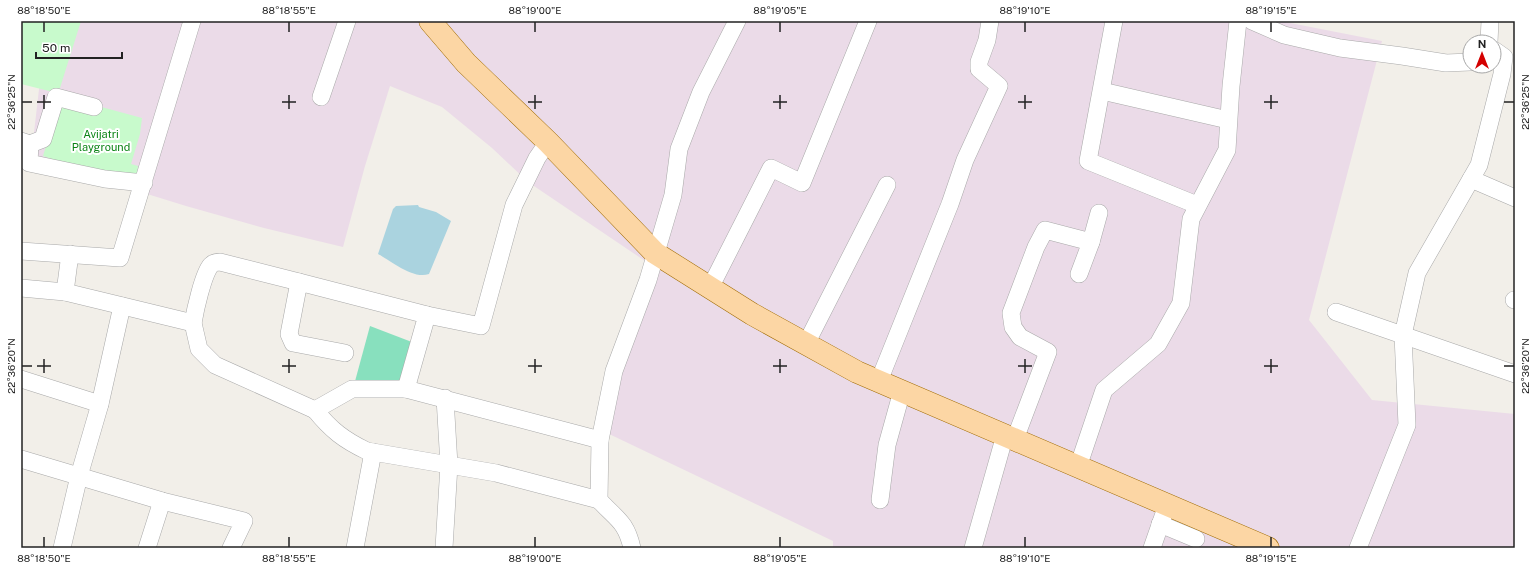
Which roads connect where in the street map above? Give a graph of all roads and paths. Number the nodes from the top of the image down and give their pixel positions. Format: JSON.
{"nodes":[{"id":1,"x":192,"y":21,"type":"edge"},
{"id":2,"x":347,"y":21,"type":"edge"},
{"id":3,"x":430,"y":21,"type":"edge"},
{"id":4,"x":737,"y":21,"type":"edge"},
{"id":5,"x":868,"y":21,"type":"edge"},
{"id":6,"x":990,"y":21,"type":"edge"},
{"id":7,"x":1114,"y":21,"type":"edge"},
{"id":8,"x":1238,"y":21,"type":"edge"},
{"id":9,"x":1252,"y":21,"type":"edge"},
{"id":10,"x":1490,"y":21,"type":"edge"},
{"id":11,"x":1490,"y":34,"type":"edge"},
{"id":12,"x":1462,"y":62,"type":"edge"},
{"id":13,"x":1502,"y":74,"type":"edge"},
{"id":14,"x":1102,"y":91,"type":"junction"},
{"id":15,"x":321,"y":97,"type":"dead end"},
{"id":16,"x":94,"y":107,"type":"dead end"},
{"id":17,"x":1228,"y":120,"type":"junction"},
{"id":18,"x":25,"y":142,"type":"edge"},
{"id":19,"x":548,"y":142,"type":"junction"},
{"id":20,"x":1471,"y":179,"type":"junction"},
{"id":21,"x":144,"y":183,"type":"junction"},
{"id":22,"x":887,"y":185,"type":"dead end"},
{"id":23,"x":1515,"y":198,"type":"edge"},
{"id":24,"x":1198,"y":205,"type":"junction"},
{"id":25,"x":1099,"y":213,"type":"dead end"},
{"id":26,"x":1091,"y":242,"type":"junction"},
{"id":27,"x":21,"y":251,"type":"edge"},
{"id":28,"x":655,"y":253,"type":"junction"},
{"id":29,"x":70,"y":254,"type":"junction"},
{"id":30,"x":1079,"y":274,"type":"dead end"},
{"id":31,"x":299,"y":282,"type":"junction"},
{"id":32,"x":21,"y":288,"type":"edge"},
{"id":33,"x":710,"y":288,"type":"junction"},
{"id":34,"x":65,"y":292,"type":"junction"},
{"id":35,"x":122,"y":306,"type":"junction"},
{"id":36,"x":1336,"y":312,"type":"dead end"},
{"id":37,"x":427,"y":315,"type":"junction"},
{"id":38,"x":193,"y":323,"type":"junction"},
{"id":39,"x":1403,"y":334,"type":"junction"},
{"id":40,"x":806,"y":344,"type":"junction"},
{"id":41,"x":345,"y":353,"type":"dead end"},
{"id":42,"x":1515,"y":374,"type":"edge"},
{"id":43,"x":21,"y":379,"type":"edge"},
{"id":44,"x":879,"y":381,"type":"junction"},
{"id":45,"x":406,"y":389,"type":"junction"},
{"id":46,"x":902,"y":391,"type":"junction"},
{"id":47,"x":445,"y":398,"type":"junction"},
{"id":48,"x":100,"y":404,"type":"junction"},
{"id":49,"x":315,"y":410,"type":"junction"},
{"id":50,"x":1010,"y":437,"type":"junction"},
{"id":51,"x":600,"y":440,"type":"junction"},
{"id":52,"x":373,"y":452,"type":"junction"},
{"id":53,"x":21,"y":459,"type":"edge"},
{"id":54,"x":449,"y":465,"type":"junction"},
{"id":55,"x":1078,"y":467,"type":"junction"},
{"id":56,"x":78,"y":476,"type":"junction"},
{"id":57,"x":599,"y":500,"type":"junction"},
{"id":58,"x":880,"y":500,"type":"dead end"},
{"id":59,"x":162,"y":501,"type":"junction"},
{"id":60,"x":1164,"y":515,"type":"junction"},
{"id":61,"x":1197,"y":536,"type":"edge"},
{"id":62,"x":62,"y":548,"type":"edge"},
{"id":63,"x":148,"y":548,"type":"edge"},
{"id":64,"x":230,"y":548,"type":"edge"},
{"id":65,"x":355,"y":548,"type":"edge"},
{"id":66,"x":444,"y":548,"type":"edge"},
{"id":67,"x":632,"y":548,"type":"edge"},
{"id":68,"x":972,"y":548,"type":"edge"},
{"id":69,"x":1152,"y":548,"type":"edge"},
{"id":70,"x":1268,"y":548,"type":"edge"},
{"id":71,"x":1358,"y":548,"type":"edge"}],
"edges":[{"from":1,"to":21,"type":"street"},
{"from":2,"to":15,"type":"street"},
{"from":3,"to":19,"type":"main road"},
{"from":4,"to":28,"type":"street"},
{"from":5,"to":33,"type":"street"},
{"from":6,"to":44,"type":"street"},
{"from":7,"to":14,"type":"street"},
{"from":8,"to":17,"type":"street"},
{"from":9,"to":12,"type":"street"},
{"from":10,"to":11,"type":"street"},
{"from":13,"to":20,"type":"street"},
{"from":14,"to":17,"type":"street"},
{"from":14,"to":24,"type":"street"},
{"from":16,"to":18,"type":"street"},
{"from":17,"to":24,"type":"street"},
{"from":18,"to":21,"type":"street"},
{"from":19,"to":28,"type":"main road"},
{"from":19,"to":37,"type":"street"},
{"from":20,"to":23,"type":"street"},
{"from":20,"to":39,"type":"street"},
{"from":21,"to":29,"type":"street"},
{"from":22,"to":40,"type":"street"},
{"from":24,"to":55,"type":"street"},
{"from":25,"to":26,"type":"street"},
{"from":26,"to":30,"type":"street"},
{"from":26,"to":50,"type":"street"},
{"from":27,"to":29,"type":"street"},
{"from":28,"to":33,"type":"main road"},
{"from":28,"to":51,"type":"street"},
{"from":29,"to":34,"type":"street"},
{"from":31,"to":37,"type":"street"},
{"from":31,"to":38,"type":"street"},
{"from":31,"to":41,"type":"street"},
{"from":32,"to":34,"type":"street"},
{"from":33,"to":40,"type":"main road"},
{"from":34,"to":35,"type":"street"},
{"from":35,"to":38,"type":"street"},
{"from":35,"to":48,"type":"street"},
{"from":36,"to":39,"type":"street"},
{"from":37,"to":45,"type":"street"},
{"from":38,"to":49,"type":"street"},
{"from":39,"to":42,"type":"street"},
{"from":39,"to":71,"type":"street"},
{"from":40,"to":44,"type":"main road"},
{"from":43,"to":48,"type":"street"},
{"from":44,"to":46,"type":"main road"},
{"from":45,"to":47,"type":"street"},
{"from":45,"to":49,"type":"street"},
{"from":46,"to":50,"type":"main road"},
{"from":46,"to":58,"type":"street"},
{"from":47,"to":51,"type":"street"},
{"from":47,"to":54,"type":"street"},
{"from":48,"to":56,"type":"street"},
{"from":49,"to":52,"type":"street"},
{"from":50,"to":55,"type":"main road"},
{"from":50,"to":68,"type":"street"},
{"from":51,"to":57,"type":"street"},
{"from":52,"to":54,"type":"street"},
{"from":52,"to":65,"type":"street"},
{"from":53,"to":56,"type":"street"},
{"from":54,"to":57,"type":"street"},
{"from":54,"to":66,"type":"street"},
{"from":55,"to":60,"type":"main road"},
{"from":56,"to":59,"type":"street"},
{"from":56,"to":62,"type":"street"},
{"from":57,"to":67,"type":"street"},
{"from":59,"to":63,"type":"street"},
{"from":59,"to":64,"type":"street"},
{"from":60,"to":61,"type":"main road"},
{"from":60,"to":69,"type":"street"},
{"from":61,"to":70,"type":"main road"}]}
